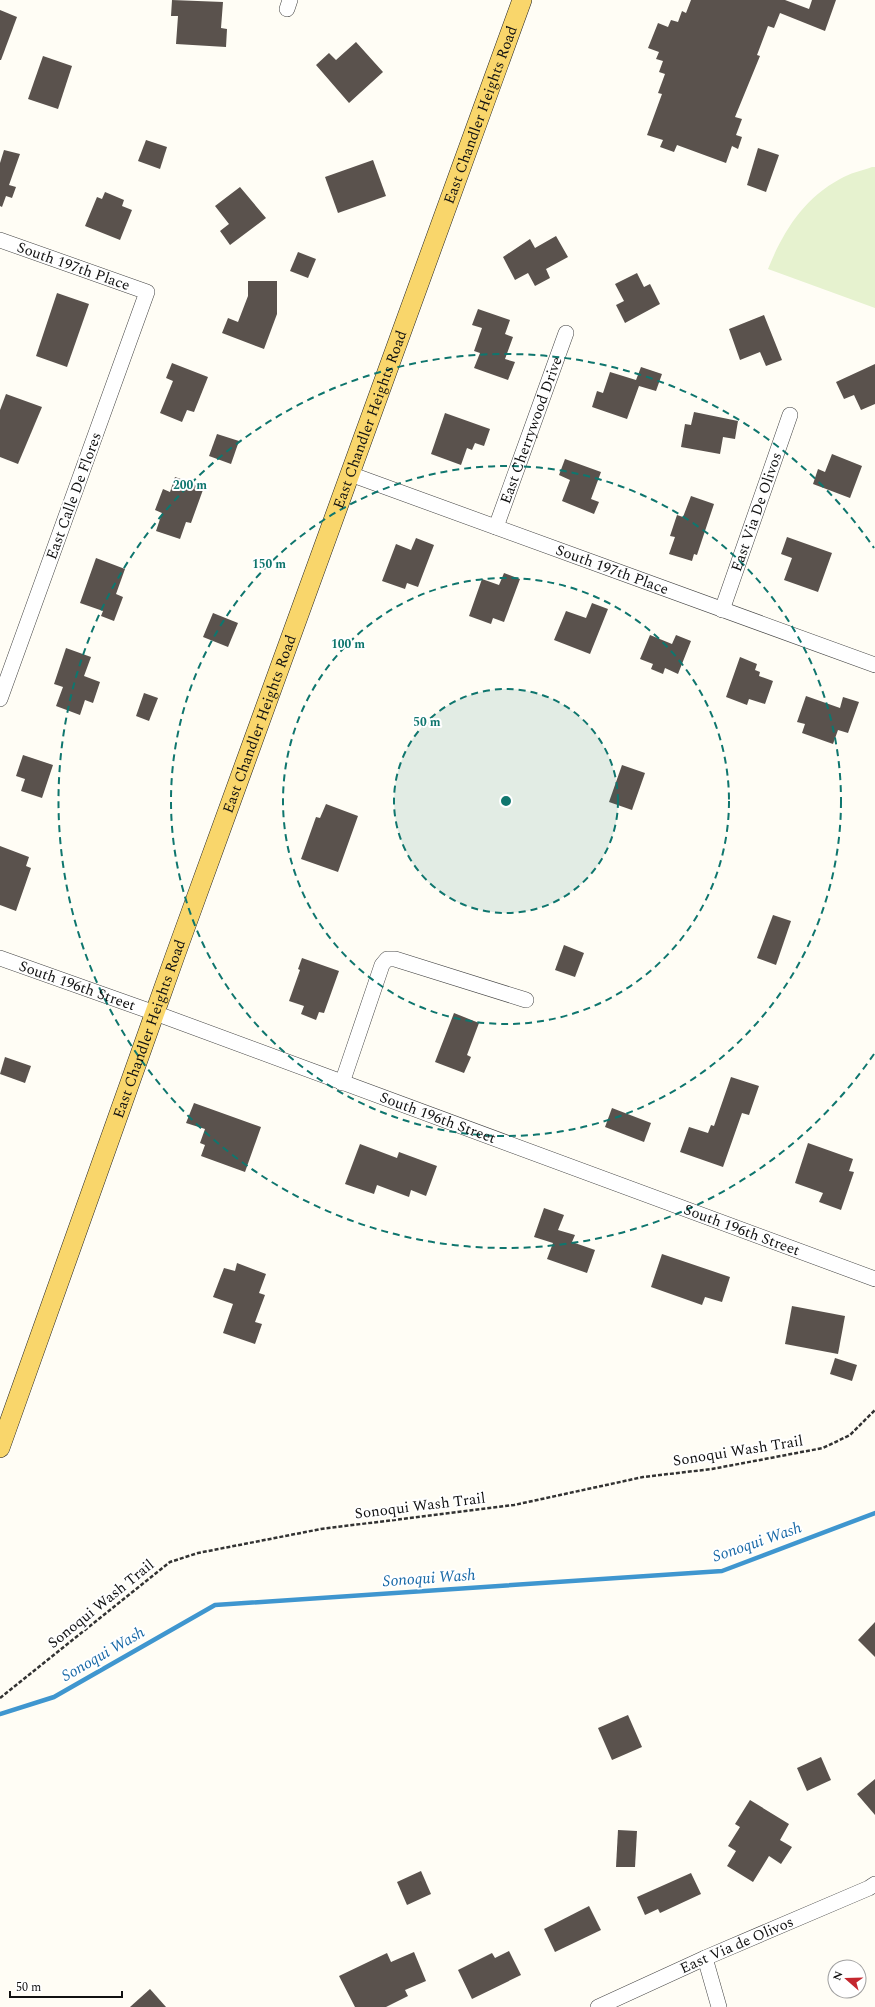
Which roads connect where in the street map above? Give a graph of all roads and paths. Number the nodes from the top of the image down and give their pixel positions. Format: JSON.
{"nodes":[{"id":1,"x":522,"y":0,"type":"edge"},
{"id":2,"x":0,"y":240,"type":"edge"},
{"id":3,"x":147,"y":292,"type":"joint"},
{"id":4,"x":566,"y":333,"type":"dead end"},
{"id":5,"x":790,"y":415,"type":"dead end"},
{"id":6,"x":350,"y":474,"type":"junction"},
{"id":7,"x":496,"y":527,"type":"junction"},
{"id":8,"x":722,"y":610,"type":"junction"},
{"id":9,"x":875,"y":665,"type":"edge"},
{"id":10,"x":0,"y":699,"type":"edge"},
{"id":11,"x":0,"y":958,"type":"edge"},
{"id":12,"x":526,"y":1000,"type":"dead end"},
{"id":13,"x":155,"y":1013,"type":"junction"},
{"id":14,"x":342,"y":1083,"type":"junction"},
{"id":15,"x":875,"y":1279,"type":"edge"},
{"id":16,"x":875,"y":1410,"type":"edge"},
{"id":17,"x":0,"y":1448,"type":"edge"},
{"id":18,"x":0,"y":1698,"type":"edge"},
{"id":19,"x":875,"y":1884,"type":"edge"},
{"id":20,"x":705,"y":1958,"type":"junction"},
{"id":21,"x":598,"y":2007,"type":"edge"},
{"id":22,"x":719,"y":2007,"type":"edge"}],
"edges":[{"from":1,"to":6,"type":"main road","name":"East Chandler Heights Road"},
{"from":2,"to":3,"type":"street","name":"South 197th Place"},
{"from":3,"to":10,"type":"street","name":"East Calle De Flores"},
{"from":4,"to":7,"type":"street","name":"East Cherrywood Drive"},
{"from":5,"to":8,"type":"street","name":"East Via De Olivos"},
{"from":6,"to":7,"type":"street","name":"South 197th Place"},
{"from":6,"to":13,"type":"main road","name":"East Chandler Heights Road"},
{"from":7,"to":8,"type":"street","name":"South 197th Place"},
{"from":8,"to":9,"type":"street","name":"South 197th Place"},
{"from":11,"to":13,"type":"street","name":"South 196th Street"},
{"from":12,"to":14,"type":"street"},
{"from":13,"to":14,"type":"street","name":"South 196th Street"},
{"from":13,"to":17,"type":"main road","name":"East Chandler Heights Road"},
{"from":14,"to":15,"type":"street","name":"South 196th Street"},
{"from":16,"to":18,"type":"path","name":"Sonoqui Wash Trail"},
{"from":19,"to":20,"type":"street","name":"East Via de Olivos"},
{"from":20,"to":21,"type":"street","name":"East Via de Olivos"},
{"from":20,"to":22,"type":"street"}]}
